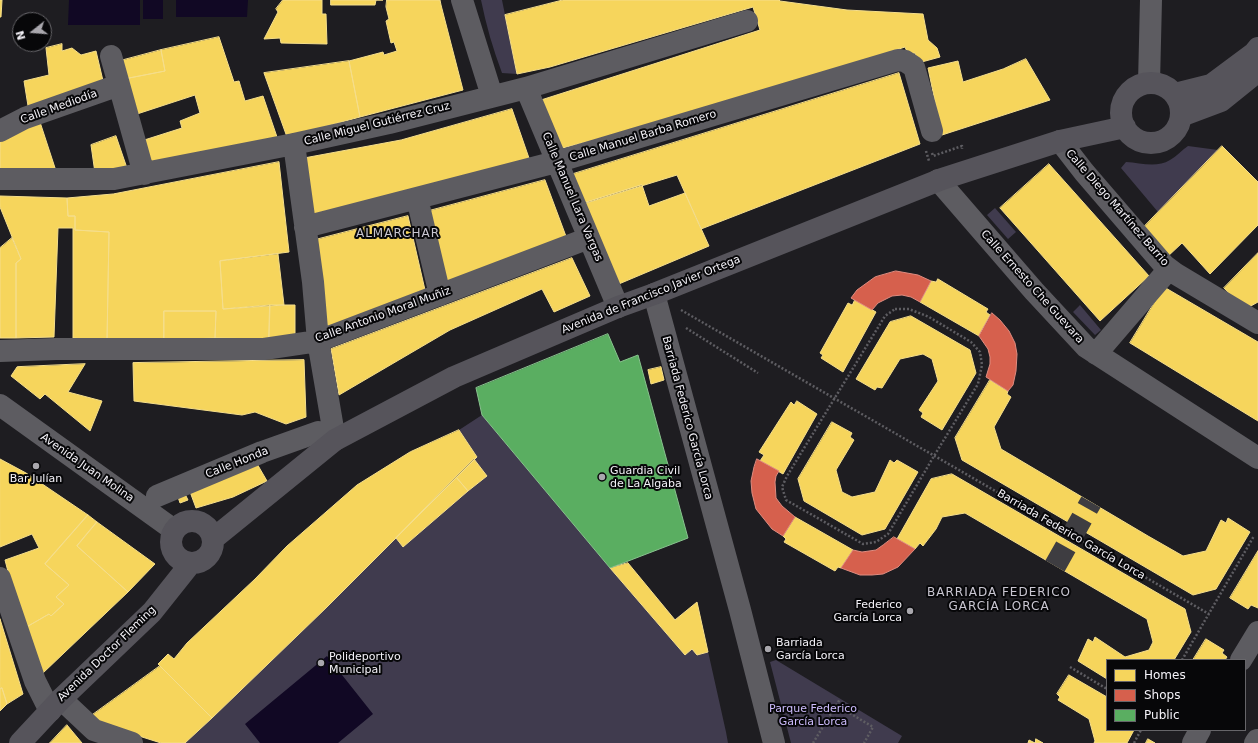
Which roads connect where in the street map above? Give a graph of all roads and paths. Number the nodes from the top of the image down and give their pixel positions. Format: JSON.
{"nodes":[{"id":1,"x":462,"y":0,"type":"edge"},
{"id":2,"x":1151,"y":0,"type":"edge"},
{"id":3,"x":746,"y":21,"type":"dead end"},
{"id":4,"x":1258,"y":48,"type":"edge"},
{"id":5,"x":111,"y":56,"type":"dead end"},
{"id":6,"x":1258,"y":71,"type":"edge"},
{"id":7,"x":1149,"y":83,"type":"junction"},
{"id":8,"x":119,"y":85,"type":"junction"},
{"id":9,"x":526,"y":88,"type":"junction"},
{"id":10,"x":1175,"y":94,"type":"junction"},
{"id":11,"x":492,"y":96,"type":"junction"},
{"id":12,"x":1181,"y":116,"type":"junction"},
{"id":13,"x":1125,"y":126,"type":"junction"},
{"id":14,"x":0,"y":131,"type":"edge"},
{"id":15,"x":932,"y":140,"type":"joint"},
{"id":16,"x":1060,"y":142,"type":"junction"},
{"id":17,"x":294,"y":144,"type":"junction"},
{"id":18,"x":964,"y":153,"type":"dead end"},
{"id":19,"x":556,"y":162,"type":"junction"},
{"id":20,"x":144,"y":174,"type":"junction"},
{"id":21,"x":0,"y":179,"type":"edge"},
{"id":22,"x":938,"y":180,"type":"junction"},
{"id":23,"x":417,"y":198,"type":"junction"},
{"id":24,"x":305,"y":226,"type":"junction"},
{"id":25,"x":589,"y":238,"type":"junction"},
{"id":26,"x":1170,"y":269,"type":"junction"},
{"id":27,"x":440,"y":294,"type":"junction"},
{"id":28,"x":654,"y":294,"type":"junction"},
{"id":29,"x":618,"y":307,"type":"junction"},
{"id":30,"x":1258,"y":324,"type":"edge"},
{"id":31,"x":686,"y":328,"type":"dead end"},
{"id":32,"x":318,"y":341,"type":"junction"},
{"id":33,"x":0,"y":351,"type":"edge"},
{"id":34,"x":1096,"y":354,"type":"junction"},
{"id":35,"x":758,"y":373,"type":"dead end"},
{"id":36,"x":834,"y":398,"type":"junction"},
{"id":37,"x":0,"y":405,"type":"edge"},
{"id":38,"x":326,"y":436,"type":"junction"},
{"id":39,"x":934,"y":456,"type":"junction"},
{"id":40,"x":1258,"y":458,"type":"edge"},
{"id":41,"x":157,"y":496,"type":"dead end"},
{"id":42,"x":174,"y":530,"type":"junction"},
{"id":43,"x":1254,"y":536,"type":"dead end"},
{"id":44,"x":213,"y":539,"type":"junction"},
{"id":45,"x":191,"y":563,"type":"junction"},
{"id":46,"x":0,"y":578,"type":"edge"},
{"id":47,"x":1209,"y":614,"type":"junction"},
{"id":48,"x":1258,"y":632,"type":"edge"},
{"id":49,"x":1183,"y":659,"type":"edge"},
{"id":50,"x":1242,"y":659,"type":"edge"},
{"id":51,"x":1070,"y":667,"type":"dead end"},
{"id":52,"x":1106,"y":688,"type":"edge"},
{"id":53,"x":840,"y":699,"type":"dead end"},
{"id":54,"x":55,"y":705,"type":"junction"},
{"id":55,"x":836,"y":705,"type":"junction"},
{"id":56,"x":1140,"y":731,"type":"edge"},
{"id":57,"x":1199,"y":731,"type":"edge"},
{"id":58,"x":1258,"y":741,"type":"edge"},
{"id":59,"x":20,"y":743,"type":"edge"},
{"id":60,"x":132,"y":743,"type":"edge"},
{"id":61,"x":774,"y":743,"type":"edge"},
{"id":62,"x":813,"y":743,"type":"edge"},
{"id":63,"x":864,"y":743,"type":"edge"},
{"id":64,"x":1134,"y":743,"type":"edge"},
{"id":65,"x":1192,"y":743,"type":"edge"},
{"id":66,"x":1255,"y":743,"type":"edge"}],
"edges":[{"from":1,"to":11,"type":"street"},
{"from":2,"to":7,"type":"street"},
{"from":3,"to":9,"type":"street","name":"Calle Miguel Gutiérrez Cruz"},
{"from":4,"to":10,"type":"street"},
{"from":5,"to":8,"type":"street"},
{"from":6,"to":12,"type":"street"},
{"from":7,"to":10,"type":"street"},
{"from":7,"to":13,"type":"street"},
{"from":8,"to":14,"type":"street","name":"Calle Mediodía"},
{"from":8,"to":20,"type":"street"},
{"from":9,"to":11,"type":"street","name":"Calle Miguel Gutiérrez Cruz"},
{"from":9,"to":19,"type":"street","name":"Calle Manuel Lara Vargas"},
{"from":10,"to":12,"type":"street"},
{"from":11,"to":17,"type":"street","name":"Calle Miguel Gutiérrez Cruz"},
{"from":12,"to":13,"type":"street"},
{"from":13,"to":16,"type":"street","name":"Avenida de Francisco Javier Ortega"},
{"from":15,"to":18,"type":"path"},
{"from":15,"to":19,"type":"street","name":"Calle Manuel Barba Romero"},
{"from":16,"to":22,"type":"street","name":"Avenida de Francisco Javier Ortega"},
{"from":16,"to":26,"type":"street","name":"Calle Diego Martínez Barrio"},
{"from":17,"to":20,"type":"street","name":"Calle Miguel Gutiérrez Cruz"},
{"from":17,"to":24,"type":"street"},
{"from":19,"to":23,"type":"street","name":"Calle Manuel Barba Romero"},
{"from":19,"to":25,"type":"street","name":"Calle Manuel Lara Vargas"},
{"from":20,"to":21,"type":"street","name":"Calle Miguel Gutiérrez Cruz"},
{"from":22,"to":28,"type":"street","name":"Avenida de Francisco Javier Ortega"},
{"from":22,"to":34,"type":"street","name":"Calle Ernesto Che Guevara"},
{"from":23,"to":24,"type":"street","name":"Calle Manuel Barba Romero"},
{"from":23,"to":27,"type":"street"},
{"from":24,"to":32,"type":"street"},
{"from":25,"to":27,"type":"street","name":"Calle Antonio Moral Muñiz"},
{"from":25,"to":29,"type":"street","name":"Calle Manuel Lara Vargas"},
{"from":26,"to":30,"type":"street","name":"Calle Diego Martínez Barrio"},
{"from":26,"to":34,"type":"street"},
{"from":27,"to":32,"type":"street","name":"Calle Antonio Moral Muñiz"},
{"from":28,"to":29,"type":"street","name":"Avenida de Francisco Javier Ortega"},
{"from":28,"to":36,"type":"path","name":"Barriada Federico García Lorca"},
{"from":28,"to":61,"type":"street","name":"Barriada Federico García Lorca"},
{"from":29,"to":38,"type":"street","name":"Avenida de Francisco Javier Ortega"},
{"from":31,"to":35,"type":"path"},
{"from":32,"to":33,"type":"street","name":"Calle Antonio Moral Muñiz"},
{"from":32,"to":38,"type":"street"},
{"from":34,"to":40,"type":"street","name":"Calle Ernesto Che Guevara"},
{"from":36,"to":39,"type":"path","name":"Barriada Federico García Lorca"},
{"from":36,"to":39,"type":"path"},
{"from":36,"to":39,"type":"path"},
{"from":37,"to":42,"type":"street","name":"Avenida Juan Molina"},
{"from":38,"to":41,"type":"street","name":"Calle Honda"},
{"from":38,"to":44,"type":"street","name":"Avenida de Francisco Javier Ortega"},
{"from":39,"to":47,"type":"path","name":"Barriada Federico García Lorca"},
{"from":42,"to":44,"type":"street"},
{"from":42,"to":45,"type":"street"},
{"from":43,"to":47,"type":"path"},
{"from":44,"to":45,"type":"street"},
{"from":45,"to":54,"type":"street","name":"Avenida Doctor Fleming"},
{"from":46,"to":54,"type":"street"},
{"from":47,"to":49,"type":"path"},
{"from":48,"to":50,"type":"street"},
{"from":51,"to":52,"type":"path"},
{"from":53,"to":55,"type":"path"},
{"from":54,"to":59,"type":"street","name":"Avenida Doctor Fleming"},
{"from":54,"to":60,"type":"street"},
{"from":55,"to":62,"type":"path"},
{"from":55,"to":63,"type":"path"},
{"from":56,"to":64,"type":"path"},
{"from":57,"to":65,"type":"street"},
{"from":58,"to":66,"type":"street"}]}
